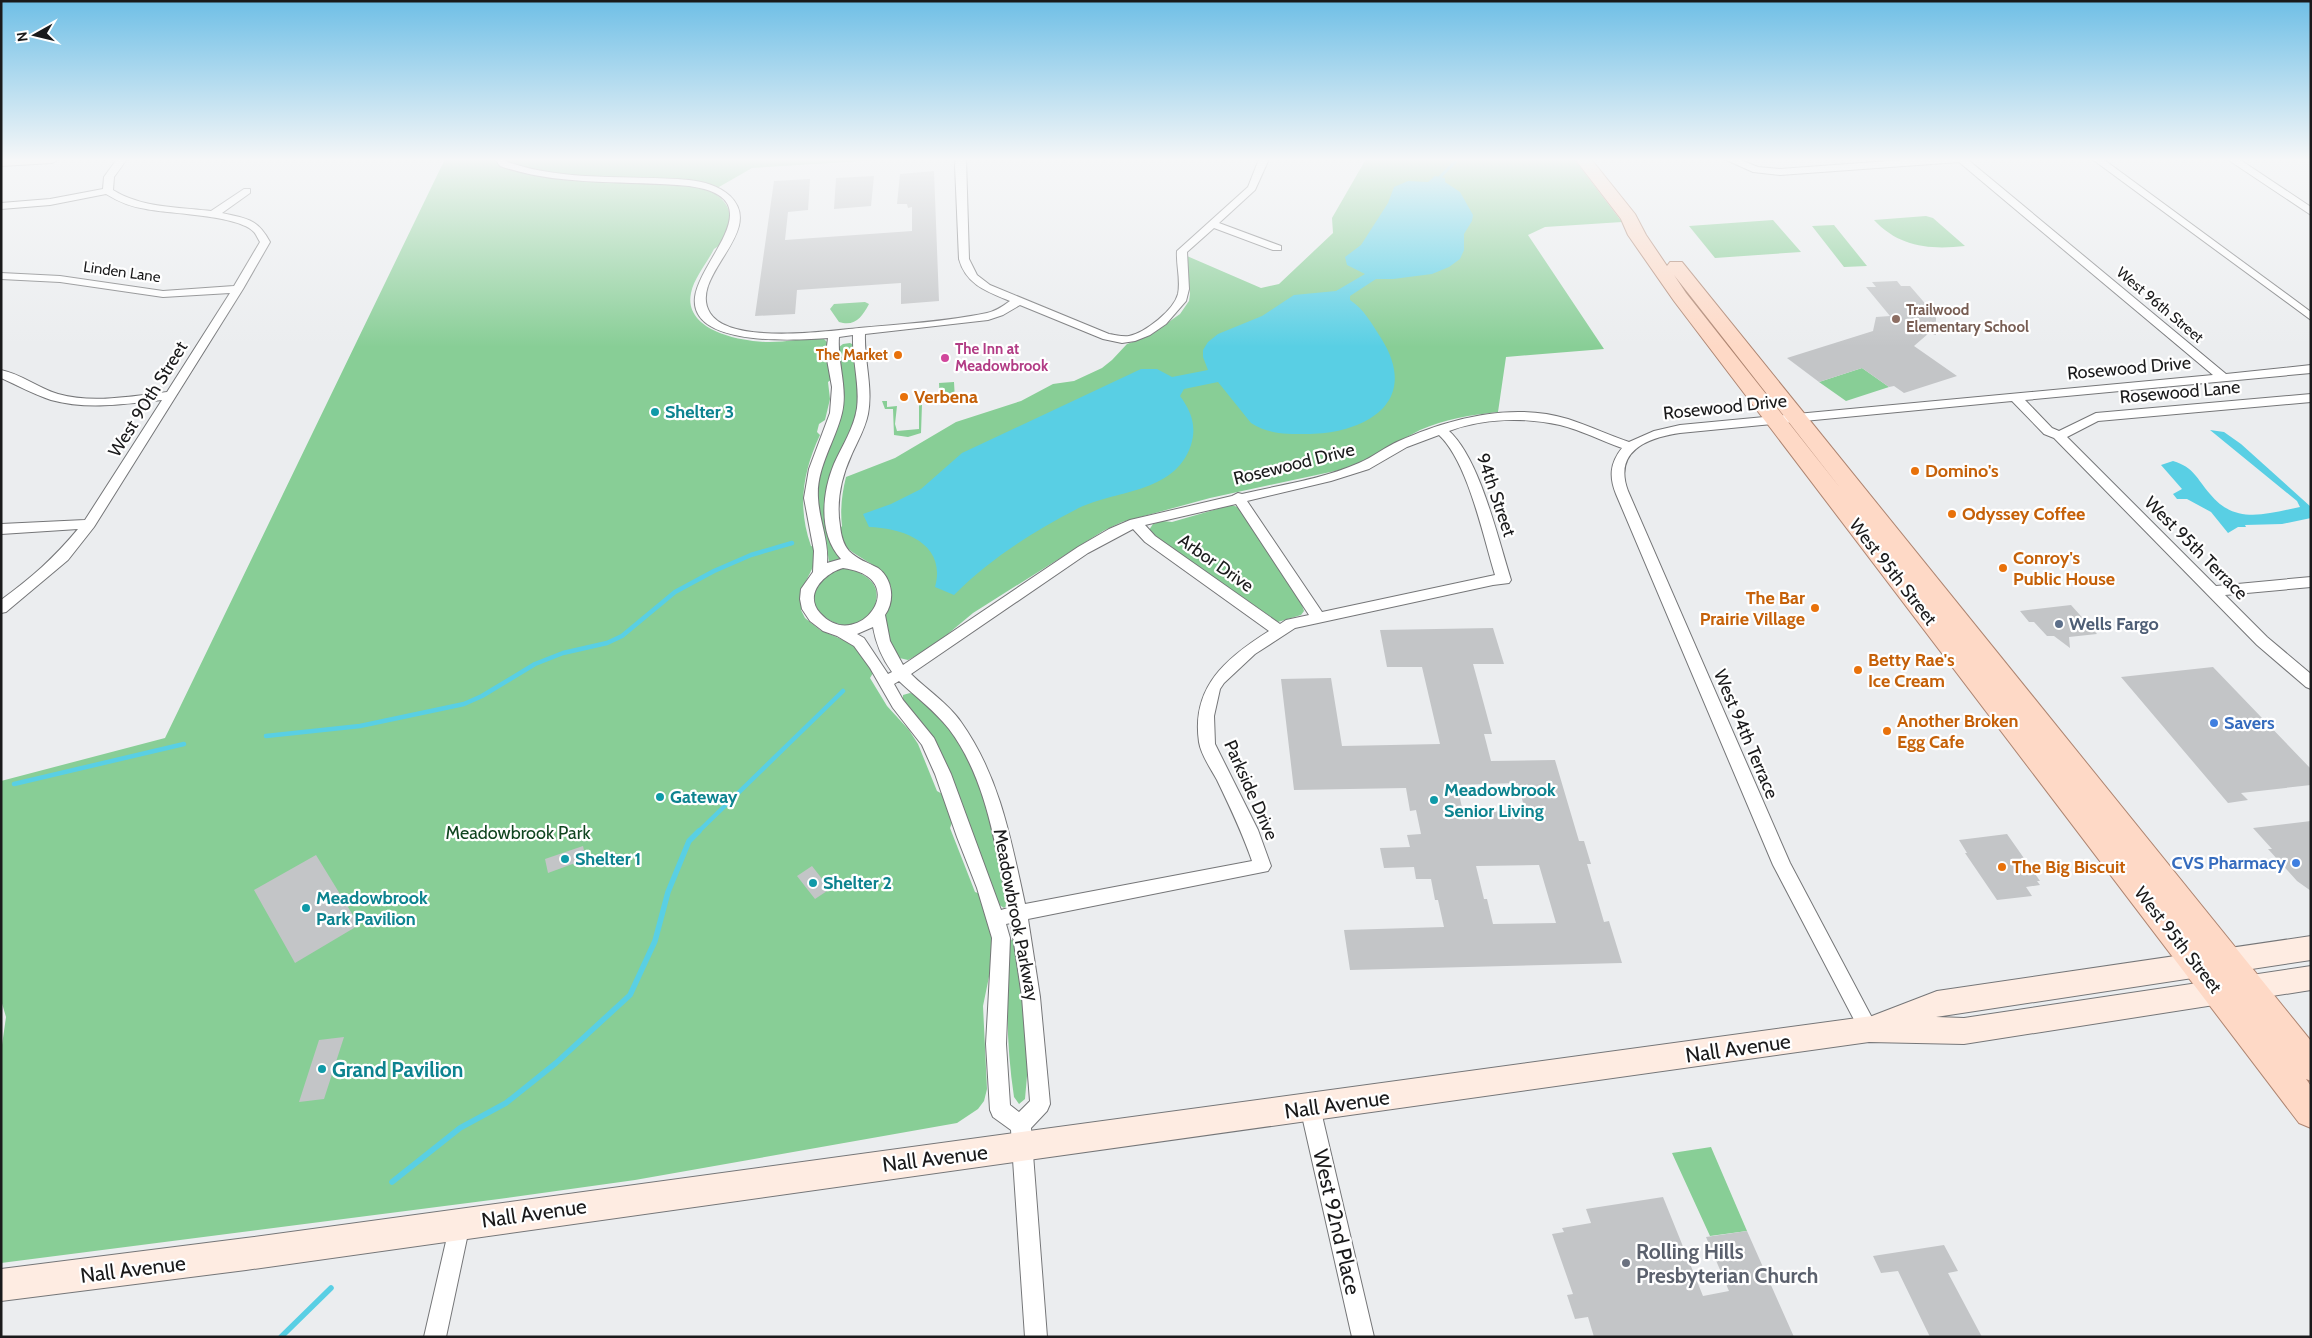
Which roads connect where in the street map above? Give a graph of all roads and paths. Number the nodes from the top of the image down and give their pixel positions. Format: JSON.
{"nodes":[{"id":1,"x":244,"y":221,"type":"edge"},
{"id":2,"x":732,"y":221,"type":"edge"},
{"id":3,"x":963,"y":221,"type":"edge"},
{"id":4,"x":1215,"y":221,"type":"edge"},
{"id":5,"x":1631,"y":221,"type":"edge"},
{"id":6,"x":2035,"y":221,"type":"edge"},
{"id":7,"x":2182,"y":221,"type":"edge"},
{"id":8,"x":1212,"y":224,"type":"junction"},
{"id":9,"x":1277,"y":248,"type":"dead end"},
{"id":10,"x":1,"y":276,"type":"edge"},
{"id":11,"x":238,"y":289,"type":"junction"},
{"id":12,"x":1005,"y":295,"type":"junction"},
{"id":13,"x":1019,"y":300,"type":"junction"},
{"id":14,"x":2311,"y":317,"type":"edge"},
{"id":15,"x":974,"y":318,"type":"junction"},
{"id":16,"x":859,"y":331,"type":"junction"},
{"id":17,"x":834,"y":333,"type":"junction"},
{"id":18,"x":2311,"y":369,"type":"edge"},
{"id":19,"x":1,"y":373,"type":"edge"},
{"id":20,"x":2224,"y":378,"type":"junction"},
{"id":21,"x":171,"y":395,"type":"junction"},
{"id":22,"x":2020,"y":397,"type":"junction"},
{"id":23,"x":2311,"y":398,"type":"edge"},
{"id":24,"x":1786,"y":419,"type":"junction"},
{"id":25,"x":1440,"y":429,"type":"junction"},
{"id":26,"x":2058,"y":435,"type":"junction"},
{"id":27,"x":1630,"y":447,"type":"junction"},
{"id":28,"x":1238,"y":498,"type":"junction"},
{"id":29,"x":1135,"y":523,"type":"junction"},
{"id":30,"x":88,"y":524,"type":"junction"},
{"id":31,"x":1,"y":529,"type":"edge"},
{"id":32,"x":854,"y":563,"type":"junction"},
{"id":33,"x":819,"y":571,"type":"junction"},
{"id":34,"x":1504,"y":580,"type":"joint"},
{"id":35,"x":2311,"y":582,"type":"edge"},
{"id":36,"x":2212,"y":591,"type":"junction"},
{"id":37,"x":1,"y":608,"type":"edge"},
{"id":38,"x":879,"y":617,"type":"junction"},
{"id":39,"x":1318,"y":617,"type":"junction"},
{"id":40,"x":1279,"y":631,"type":"junction"},
{"id":41,"x":842,"y":632,"type":"junction"},
{"id":42,"x":900,"y":674,"type":"junction"},
{"id":43,"x":885,"y":683,"type":"junction"},
{"id":44,"x":2311,"y":683,"type":"edge"},
{"id":45,"x":1019,"y":912,"type":"junction"},
{"id":46,"x":996,"y":918,"type":"junction"},
{"id":47,"x":2311,"y":948,"type":"edge"},
{"id":48,"x":2229,"y":961,"type":"junction"},
{"id":49,"x":2197,"y":965,"type":"junction"},
{"id":50,"x":2311,"y":978,"type":"edge"},
{"id":51,"x":2249,"y":987,"type":"junction"},
{"id":52,"x":2217,"y":991,"type":"junction"},
{"id":53,"x":1869,"y":1029,"type":"junction"},
{"id":54,"x":2311,"y":1066,"type":"edge"},
{"id":55,"x":1310,"y":1107,"type":"junction"},
{"id":56,"x":2311,"y":1112,"type":"edge"},
{"id":57,"x":1022,"y":1136,"type":"junction"},
{"id":58,"x":460,"y":1224,"type":"junction"},
{"id":59,"x":1,"y":1285,"type":"edge"},
{"id":60,"x":435,"y":1337,"type":"edge"},
{"id":61,"x":1036,"y":1337,"type":"edge"},
{"id":62,"x":1364,"y":1337,"type":"edge"}],
"edges":[{"from":1,"to":11,"type":"street","name":"West 90th Street"},
{"from":2,"to":17,"type":"street"},
{"from":3,"to":12,"type":"street"},
{"from":4,"to":8,"type":"street"},
{"from":5,"to":24,"type":"main road","name":"West 95th Street"},
{"from":6,"to":20,"type":"street","name":"West 96th Street"},
{"from":7,"to":14,"type":"street"},
{"from":8,"to":9,"type":"street"},
{"from":8,"to":13,"type":"street"},
{"from":10,"to":11,"type":"street","name":"Linden Lane"},
{"from":11,"to":21,"type":"street","name":"West 90th Street"},
{"from":12,"to":13,"type":"street"},
{"from":12,"to":15,"type":"street"},
{"from":13,"to":15,"type":"street"},
{"from":15,"to":16,"type":"street"},
{"from":16,"to":17,"type":"street"},
{"from":16,"to":32,"type":"street","name":"Meadowbrook Parkway"},
{"from":17,"to":33,"type":"street","name":"Meadowbrook Parkway"},
{"from":18,"to":20,"type":"street","name":"Rosewood Drive"},
{"from":19,"to":21,"type":"street"},
{"from":20,"to":22,"type":"street","name":"Rosewood Drive"},
{"from":21,"to":30,"type":"street","name":"West 90th Street"},
{"from":22,"to":24,"type":"street","name":"Rosewood Drive"},
{"from":22,"to":26,"type":"street","name":"West 95th Terrace"},
{"from":23,"to":26,"type":"street","name":"Rosewood Lane"},
{"from":24,"to":27,"type":"street","name":"Rosewood Drive"},
{"from":24,"to":48,"type":"main road","name":"West 95th Street"},
{"from":24,"to":49,"type":"main road","name":"West 95th Street"},
{"from":25,"to":27,"type":"street","name":"Rosewood Drive"},
{"from":25,"to":28,"type":"street","name":"Rosewood Drive"},
{"from":25,"to":34,"type":"street","name":"94th Street"},
{"from":26,"to":36,"type":"street","name":"West 95th Terrace"},
{"from":27,"to":53,"type":"street","name":"West 94th Terrace"},
{"from":28,"to":29,"type":"street","name":"Rosewood Drive"},
{"from":28,"to":39,"type":"street"},
{"from":29,"to":40,"type":"street","name":"Arbor Drive"},
{"from":29,"to":42,"type":"street","name":"Rosewood Drive"},
{"from":30,"to":31,"type":"street"},
{"from":30,"to":37,"type":"street","name":"West 90th Street"},
{"from":32,"to":33,"type":"street"},
{"from":32,"to":38,"type":"street","name":"Meadowbrook Parkway"},
{"from":33,"to":41,"type":"street","name":"Meadowbrook Parkway"},
{"from":34,"to":39,"type":"street","name":"Parkside Drive"},
{"from":35,"to":36,"type":"street"},
{"from":36,"to":44,"type":"street","name":"West 95th Terrace"},
{"from":38,"to":41,"type":"street"},
{"from":38,"to":42,"type":"street","name":"Meadowbrook Parkway"},
{"from":39,"to":40,"type":"street","name":"Parkside Drive"},
{"from":40,"to":45,"type":"street","name":"Parkside Drive"},
{"from":41,"to":43,"type":"street","name":"Meadowbrook Parkway"},
{"from":42,"to":43,"type":"street","name":"Rosewood Drive"},
{"from":42,"to":45,"type":"street","name":"Meadowbrook Parkway"},
{"from":43,"to":46,"type":"street","name":"Meadowbrook Parkway"},
{"from":45,"to":46,"type":"street","name":"Parkside Drive"},
{"from":45,"to":57,"type":"street","name":"Meadowbrook Parkway"},
{"from":46,"to":57,"type":"street","name":"Meadowbrook Parkway"},
{"from":47,"to":48,"type":"main road","name":"Nall Avenue"},
{"from":48,"to":49,"type":"main road","name":"Nall Avenue"},
{"from":48,"to":51,"type":"main road","name":"West 95th Street"},
{"from":49,"to":52,"type":"main road","name":"West 95th Street"},
{"from":49,"to":53,"type":"main road","name":"Nall Avenue"},
{"from":50,"to":51,"type":"main road","name":"Nall Avenue"},
{"from":51,"to":52,"type":"main road","name":"Nall Avenue"},
{"from":51,"to":54,"type":"main road","name":"West 95th Street"},
{"from":52,"to":53,"type":"main road","name":"Nall Avenue"},
{"from":52,"to":56,"type":"main road","name":"West 95th Street"},
{"from":53,"to":55,"type":"main road","name":"Nall Avenue"},
{"from":55,"to":57,"type":"main road","name":"Nall Avenue"},
{"from":55,"to":62,"type":"street","name":"West 92nd Place"},
{"from":57,"to":58,"type":"main road","name":"Nall Avenue"},
{"from":57,"to":61,"type":"street"},
{"from":58,"to":59,"type":"main road","name":"Nall Avenue"},
{"from":58,"to":60,"type":"street"}]}
